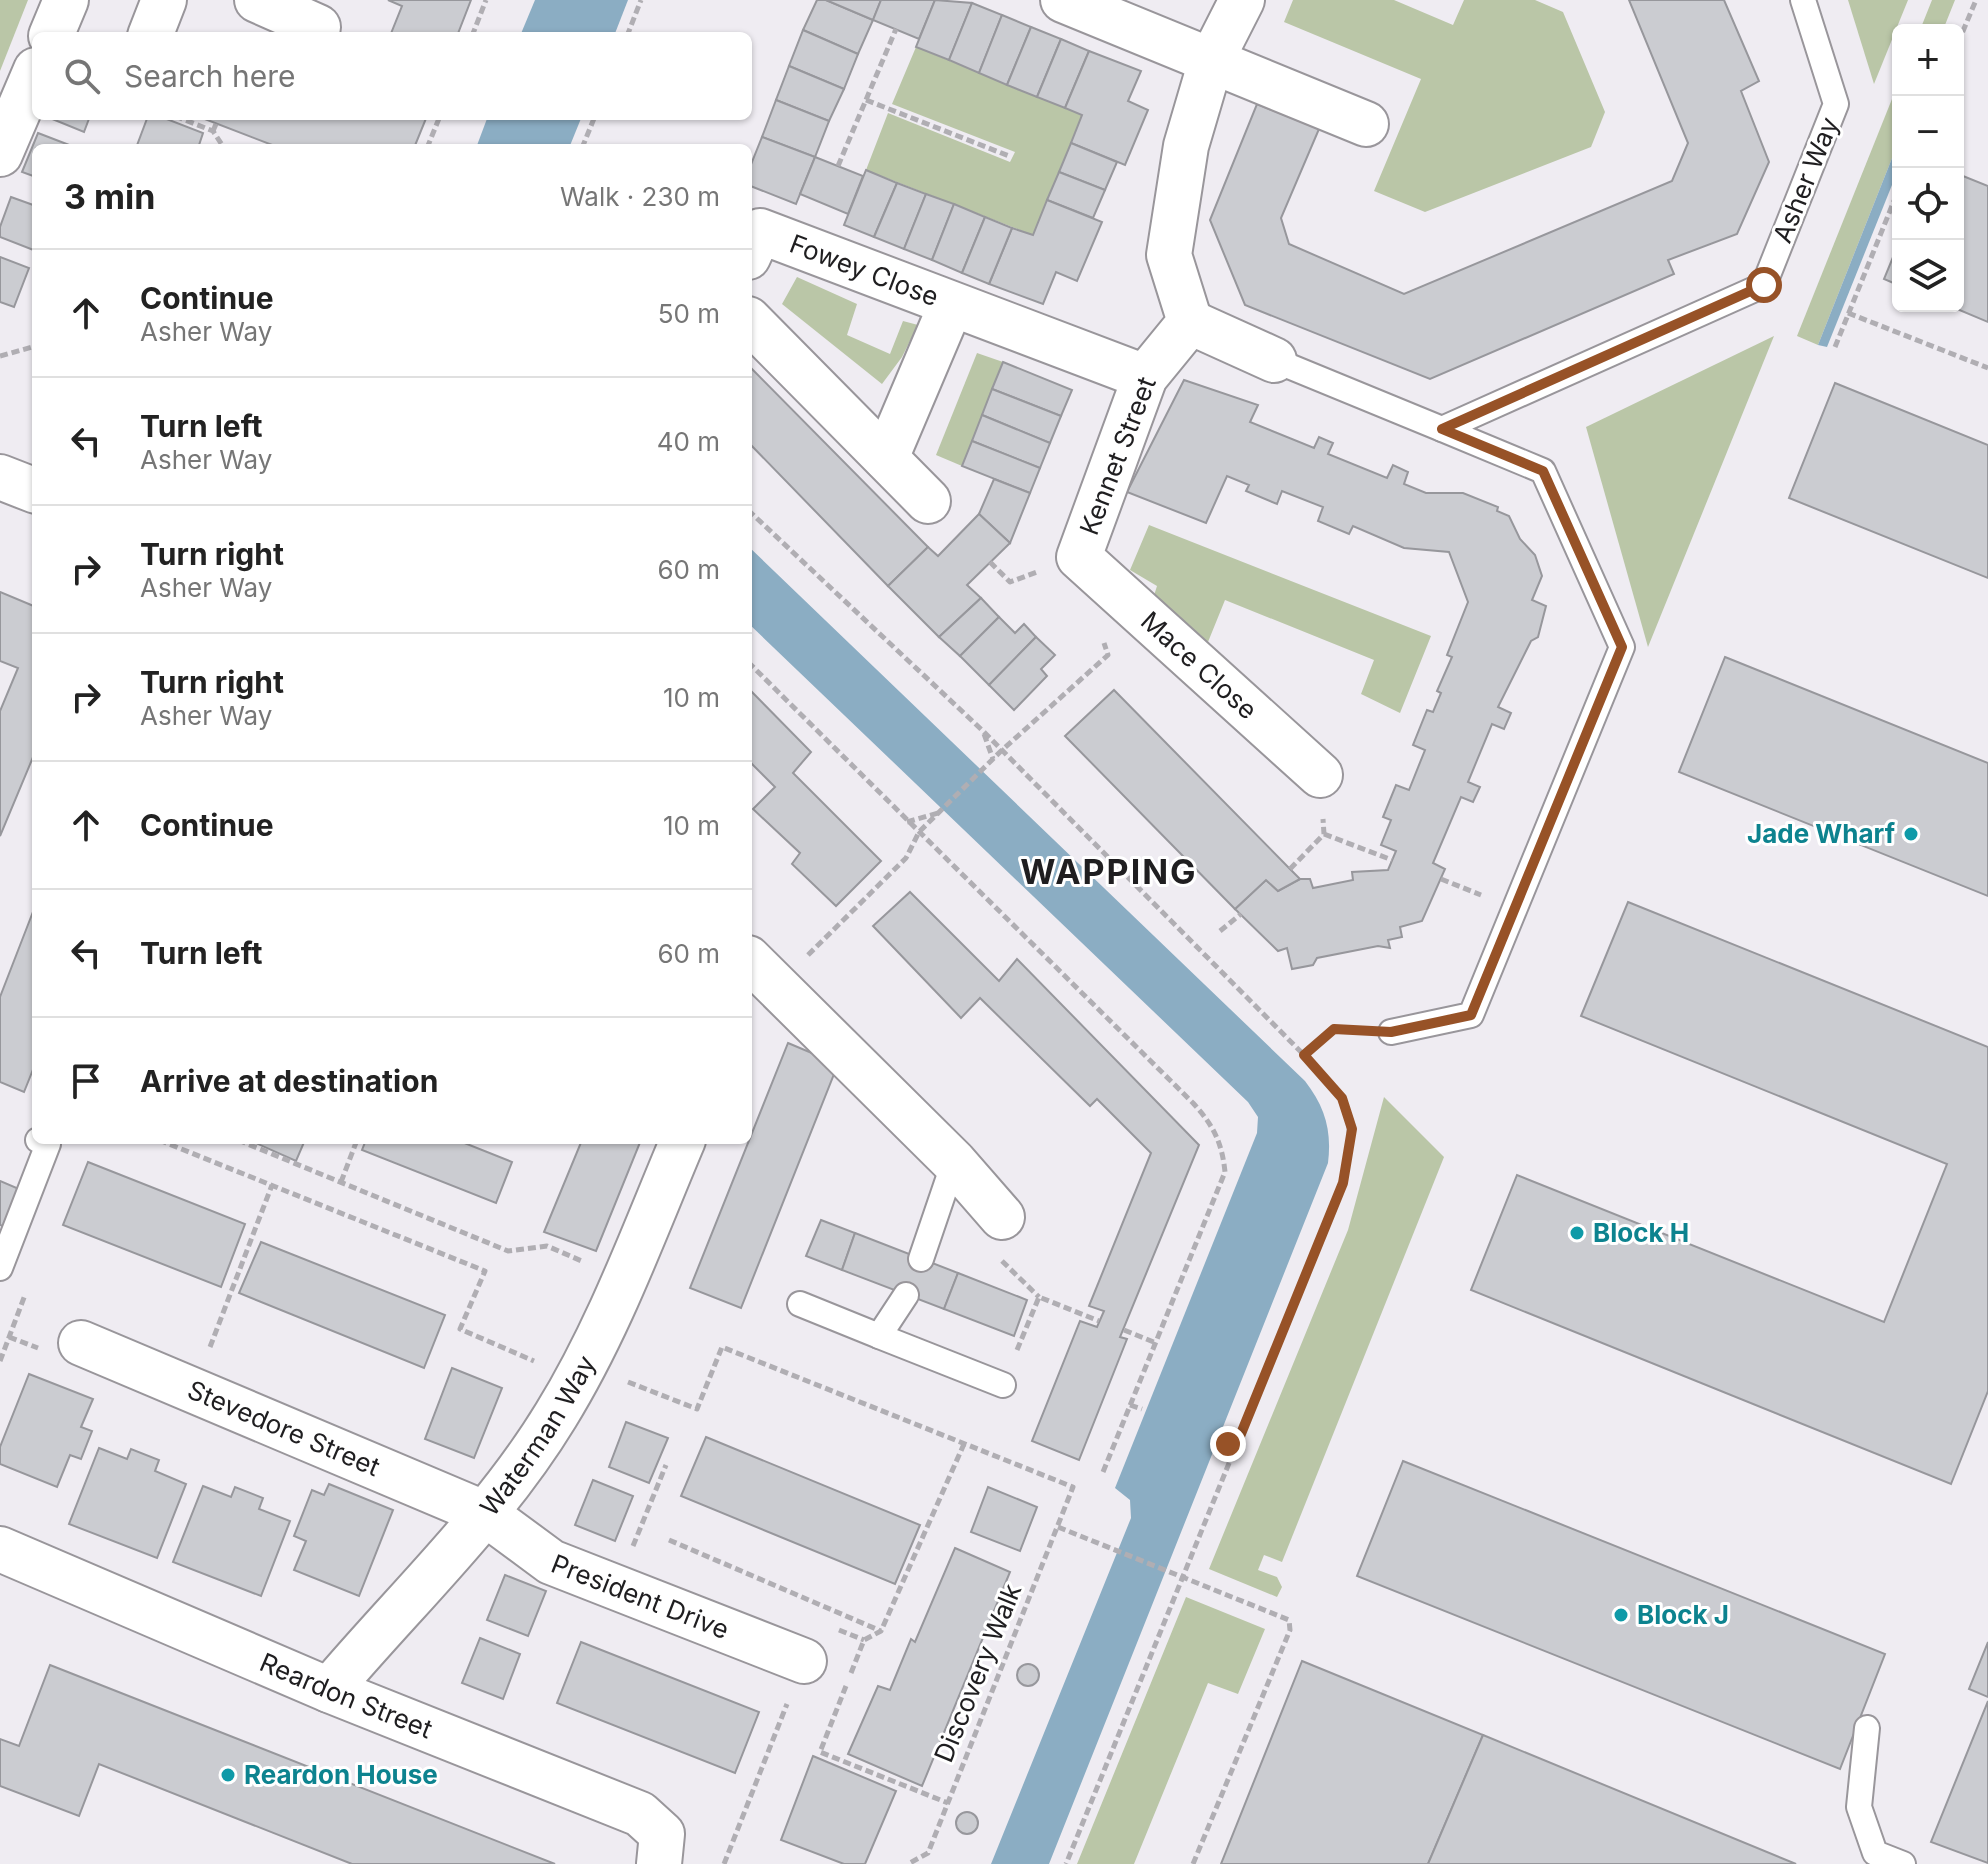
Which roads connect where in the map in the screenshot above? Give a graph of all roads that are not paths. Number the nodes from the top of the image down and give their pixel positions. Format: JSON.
{"nodes":[{"id":1,"x":66,"y":0,"type":"edge"},
{"id":2,"x":164,"y":0,"type":"edge"},
{"id":3,"x":257,"y":0,"type":"edge"},
{"id":4,"x":1063,"y":0,"type":"edge"},
{"id":5,"x":1242,"y":0,"type":"edge"},
{"id":6,"x":1803,"y":0,"type":"edge"},
{"id":7,"x":318,"y":27,"type":"dead end"},
{"id":8,"x":53,"y":32,"type":"edge"},
{"id":9,"x":152,"y":32,"type":"edge"},
{"id":10,"x":1211,"y":61,"type":"junction"},
{"id":11,"x":32,"y":79,"type":"edge"},
{"id":12,"x":1366,"y":124,"type":"dead end"},
{"id":13,"x":0,"y":154,"type":"edge"},
{"id":14,"x":752,"y":248,"type":"edge"},
{"id":15,"x":951,"y":305,"type":"junction"},
{"id":16,"x":1190,"y":322,"type":"junction"},
{"id":17,"x":752,"y":323,"type":"edge"},
{"id":18,"x":1274,"y":360,"type":"joint"},
{"id":19,"x":1145,"y":377,"type":"junction"},
{"id":20,"x":1442,"y":429,"type":"junction"},
{"id":21,"x":886,"y":458,"type":"junction"},
{"id":22,"x":0,"y":477,"type":"edge"},
{"id":23,"x":32,"y":489,"type":"edge"},
{"id":24,"x":928,"y":501,"type":"dead end"},
{"id":25,"x":1079,"y":557,"type":"joint"},
{"id":26,"x":1320,"y":775,"type":"road end"},
{"id":27,"x":756,"y":982,"type":"edge"},
{"id":28,"x":1391,"y":1032,"type":"road end"},
{"id":29,"x":48,"y":1144,"type":"edge"},
{"id":30,"x":681,"y":1144,"type":"edge"},
{"id":31,"x":954,"y":1162,"type":"junction"},
{"id":32,"x":1002,"y":1217,"type":"dead end"},
{"id":33,"x":921,"y":1259,"type":"dead end"},
{"id":34,"x":0,"y":1268,"type":"edge"},
{"id":35,"x":906,"y":1295,"type":"dead end"},
{"id":36,"x":800,"y":1304,"type":"dead end"},
{"id":37,"x":879,"y":1336,"type":"junction"},
{"id":38,"x":81,"y":1343,"type":"dead end"},
{"id":39,"x":1003,"y":1385,"type":"road end"},
{"id":40,"x":486,"y":1514,"type":"junction"},
{"id":41,"x":3,"y":1560,"type":"edge"},
{"id":42,"x":804,"y":1661,"type":"road end"},
{"id":43,"x":329,"y":1690,"type":"junction"},
{"id":44,"x":1867,"y":1728,"type":"dead end"},
{"id":45,"x":659,"y":1864,"type":"edge"},
{"id":46,"x":1903,"y":1864,"type":"edge"}],
"edges":[{"from":1,"to":8,"type":"street"},
{"from":2,"to":9,"type":"street"},
{"from":3,"to":7,"type":"street"},
{"from":4,"to":10,"type":"street"},
{"from":5,"to":10,"type":"street"},
{"from":6,"to":20,"type":"lane","name":"Asher Way"},
{"from":10,"to":12,"type":"street"},
{"from":10,"to":16,"type":"street"},
{"from":11,"to":13,"type":"street"},
{"from":14,"to":15,"type":"street","name":"Fowey Close"},
{"from":15,"to":19,"type":"street","name":"Fowey Close"},
{"from":15,"to":21,"type":"street","name":"Fowey Close"},
{"from":16,"to":18,"type":"street"},
{"from":16,"to":19,"type":"street","name":"Kennet Street"},
{"from":17,"to":21,"type":"street"},
{"from":18,"to":20,"type":"lane"},
{"from":19,"to":25,"type":"street","name":"Kennet Street"},
{"from":20,"to":28,"type":"lane"},
{"from":21,"to":24,"type":"street"},
{"from":22,"to":23,"type":"street"},
{"from":25,"to":26,"type":"street","name":"Mace Close"},
{"from":27,"to":31,"type":"street"},
{"from":29,"to":34,"type":"lane"},
{"from":30,"to":40,"type":"street","name":"Waterman Way"},
{"from":31,"to":32,"type":"street"},
{"from":31,"to":33,"type":"lane"},
{"from":35,"to":37,"type":"lane"},
{"from":36,"to":37,"type":"lane"},
{"from":37,"to":39,"type":"lane"},
{"from":38,"to":40,"type":"street","name":"Stevedore Street"},
{"from":40,"to":42,"type":"street","name":"President Drive"},
{"from":40,"to":43,"type":"street","name":"Waterman Way"},
{"from":41,"to":43,"type":"street","name":"Reardon Street"},
{"from":43,"to":45,"type":"street","name":"Reardon Street"},
{"from":44,"to":46,"type":"lane"}]}
